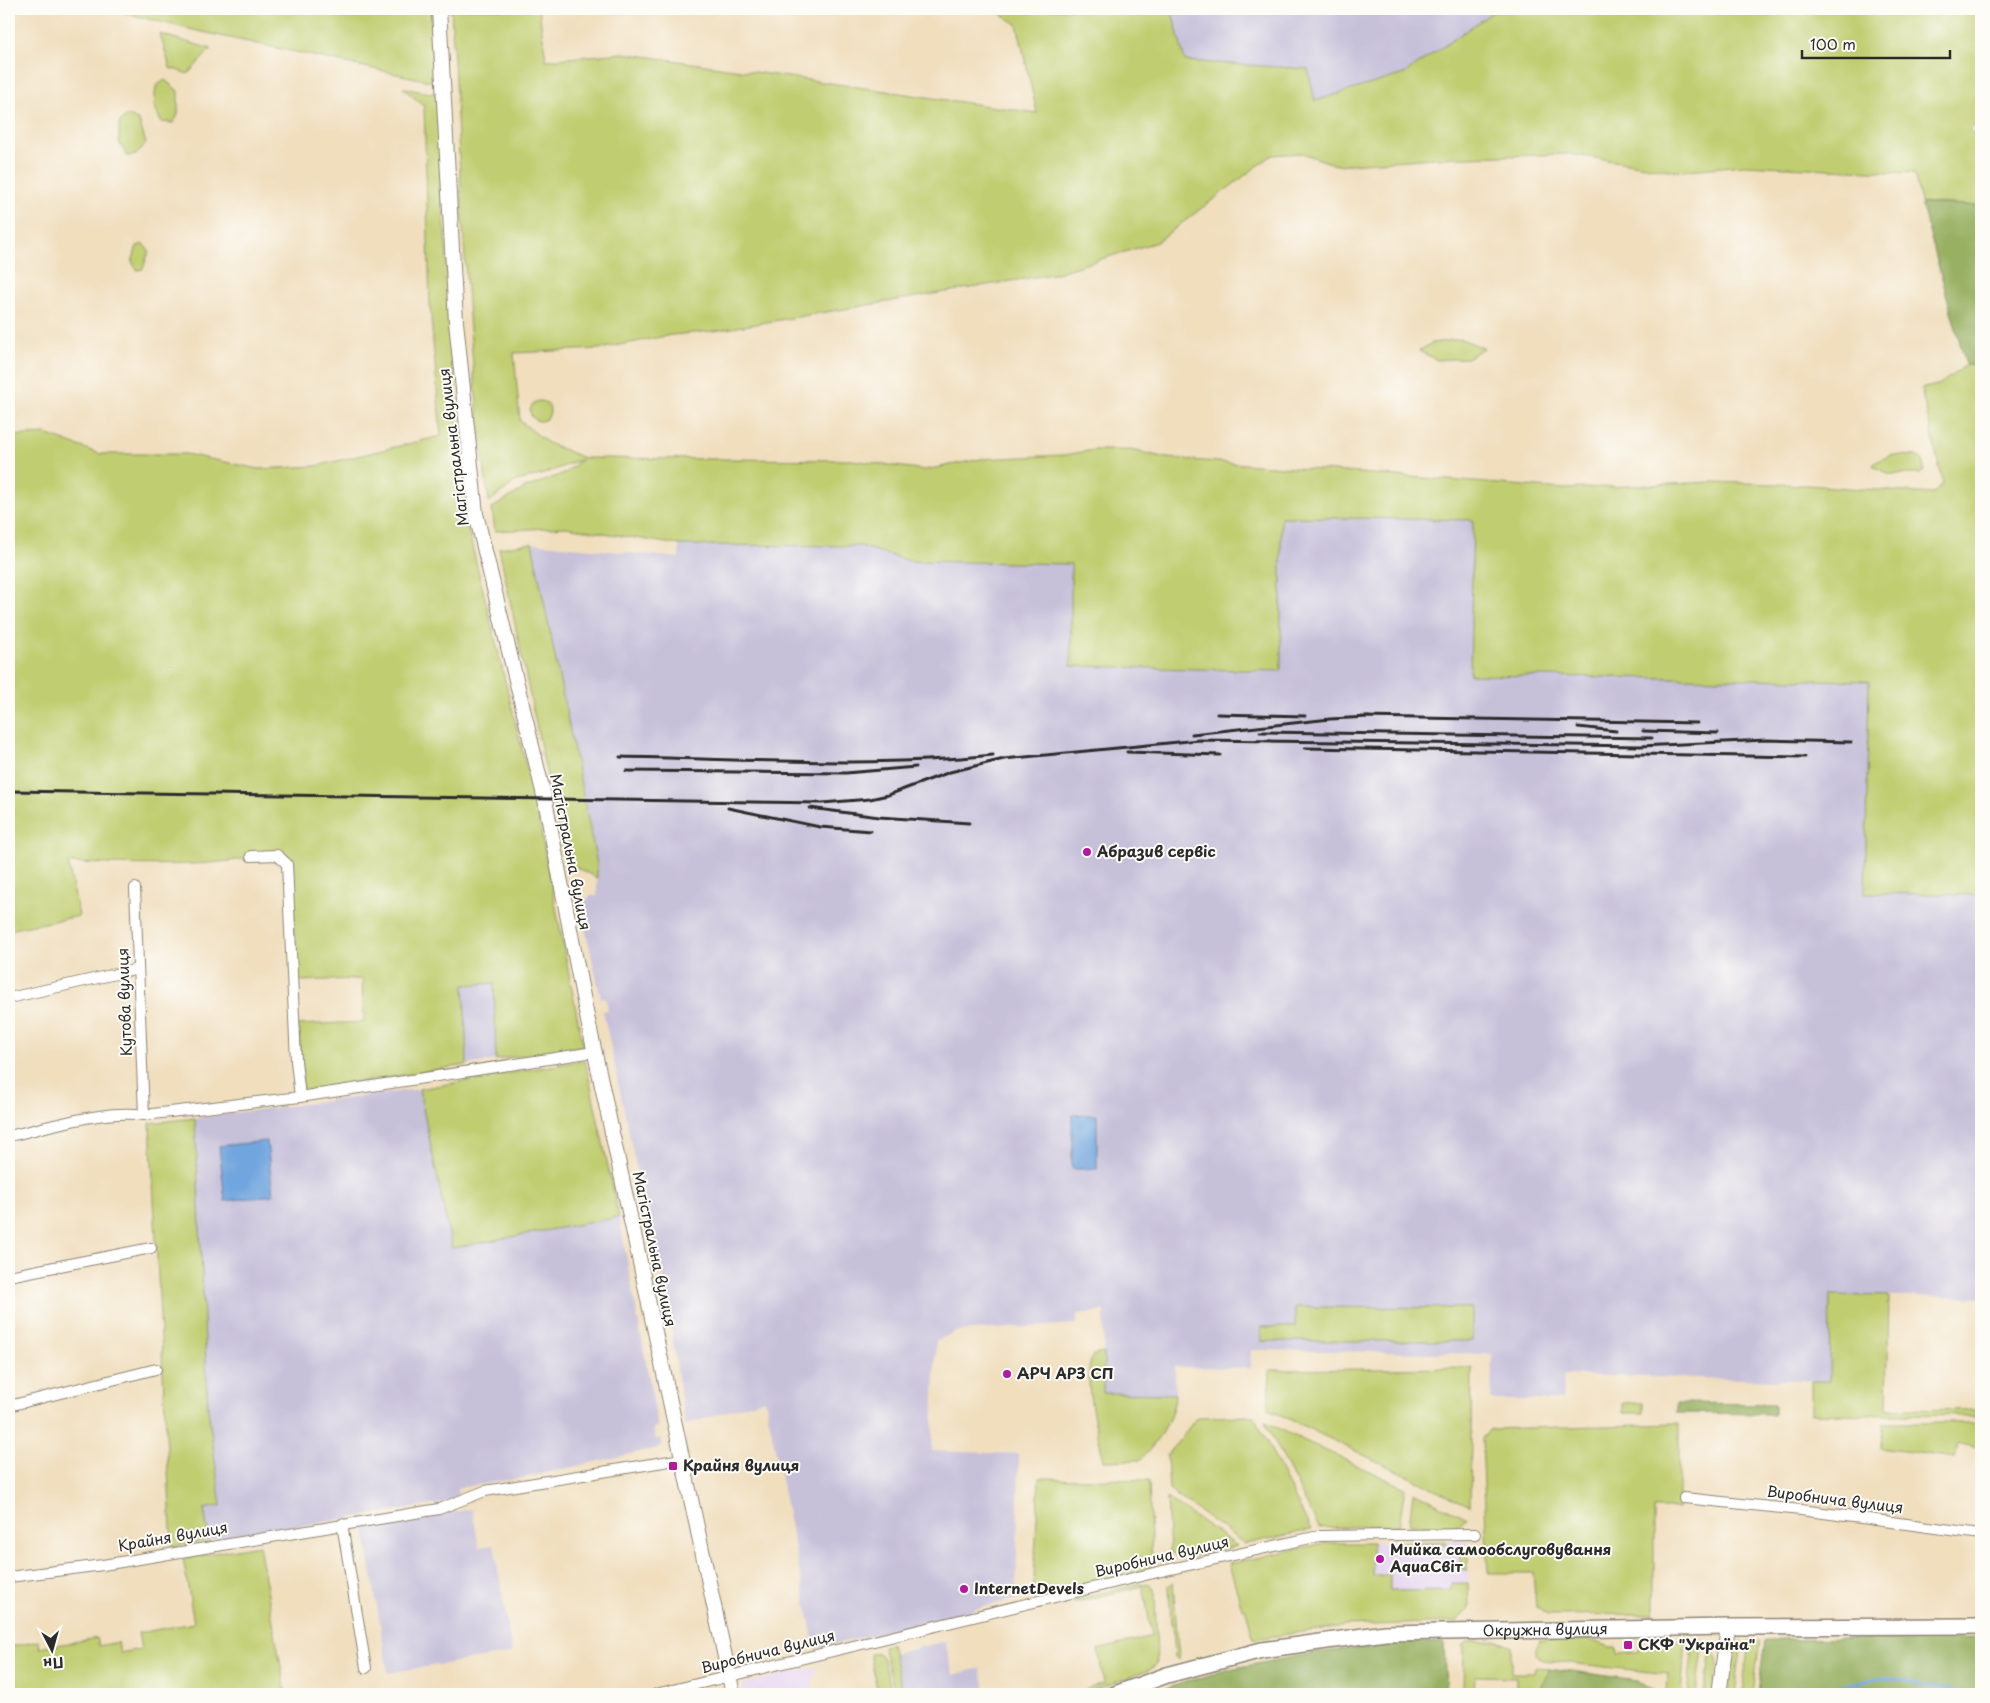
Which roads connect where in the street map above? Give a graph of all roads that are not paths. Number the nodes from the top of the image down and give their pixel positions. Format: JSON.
{"nodes":[{"id":1,"x":439,"y":9,"type":"edge"},
{"id":2,"x":251,"y":856,"type":"dead end"},
{"id":3,"x":135,"y":888,"type":"dead end"},
{"id":4,"x":138,"y":969,"type":"junction"},
{"id":5,"x":9,"y":998,"type":"edge"},
{"id":6,"x":594,"y":1052,"type":"junction"},
{"id":7,"x":300,"y":1098,"type":"junction"},
{"id":8,"x":144,"y":1115,"type":"junction"},
{"id":9,"x":9,"y":1136,"type":"edge"},
{"id":10,"x":151,"y":1248,"type":"dead end"},
{"id":11,"x":9,"y":1276,"type":"edge"},
{"id":12,"x":156,"y":1369,"type":"dead end"},
{"id":13,"x":9,"y":1406,"type":"edge"},
{"id":14,"x":682,"y":1459,"type":"junction"},
{"id":15,"x":1684,"y":1498,"type":"dead end"},
{"id":16,"x":342,"y":1524,"type":"junction"},
{"id":17,"x":1475,"y":1534,"type":"dead end"},
{"id":18,"x":1981,"y":1534,"type":"edge"},
{"id":19,"x":9,"y":1577,"type":"edge"},
{"id":20,"x":1981,"y":1626,"type":"edge"},
{"id":21,"x":1728,"y":1627,"type":"junction"},
{"id":22,"x":366,"y":1668,"type":"dead end"},
{"id":23,"x":729,"y":1678,"type":"junction"},
{"id":24,"x":656,"y":1694,"type":"edge"},
{"id":25,"x":733,"y":1694,"type":"edge"},
{"id":26,"x":1115,"y":1694,"type":"edge"},
{"id":27,"x":1719,"y":1694,"type":"edge"}],
"edges":[{"from":1,"to":6,"type":"street","name":"Магістральна вулиця"},
{"from":2,"to":7,"type":"street"},
{"from":3,"to":4,"type":"street","name":"Кутова вулиця"},
{"from":4,"to":5,"type":"street"},
{"from":4,"to":8,"type":"street","name":"Кутова вулиця"},
{"from":6,"to":7,"type":"street"},
{"from":6,"to":14,"type":"street","name":"Магістральна вулиця"},
{"from":7,"to":8,"type":"street"},
{"from":8,"to":9,"type":"street"},
{"from":10,"to":11,"type":"street"},
{"from":12,"to":13,"type":"street"},
{"from":14,"to":16,"type":"street","name":"Крайня вулиця"},
{"from":14,"to":23,"type":"street","name":"Магістральна вулиця"},
{"from":15,"to":18,"type":"street","name":"Виробнича вулиця"},
{"from":16,"to":19,"type":"street","name":"Крайня вулиця"},
{"from":16,"to":22,"type":"street"},
{"from":17,"to":23,"type":"street","name":"Виробнича вулиця"},
{"from":20,"to":21,"type":"main road","name":"Окружна вулиця"},
{"from":21,"to":26,"type":"main road","name":"Окружна вулиця"},
{"from":21,"to":27,"type":"street"},
{"from":23,"to":24,"type":"street","name":"Виробнича вулиця"},
{"from":23,"to":25,"type":"street","name":"Магістральна вулиця"}]}
